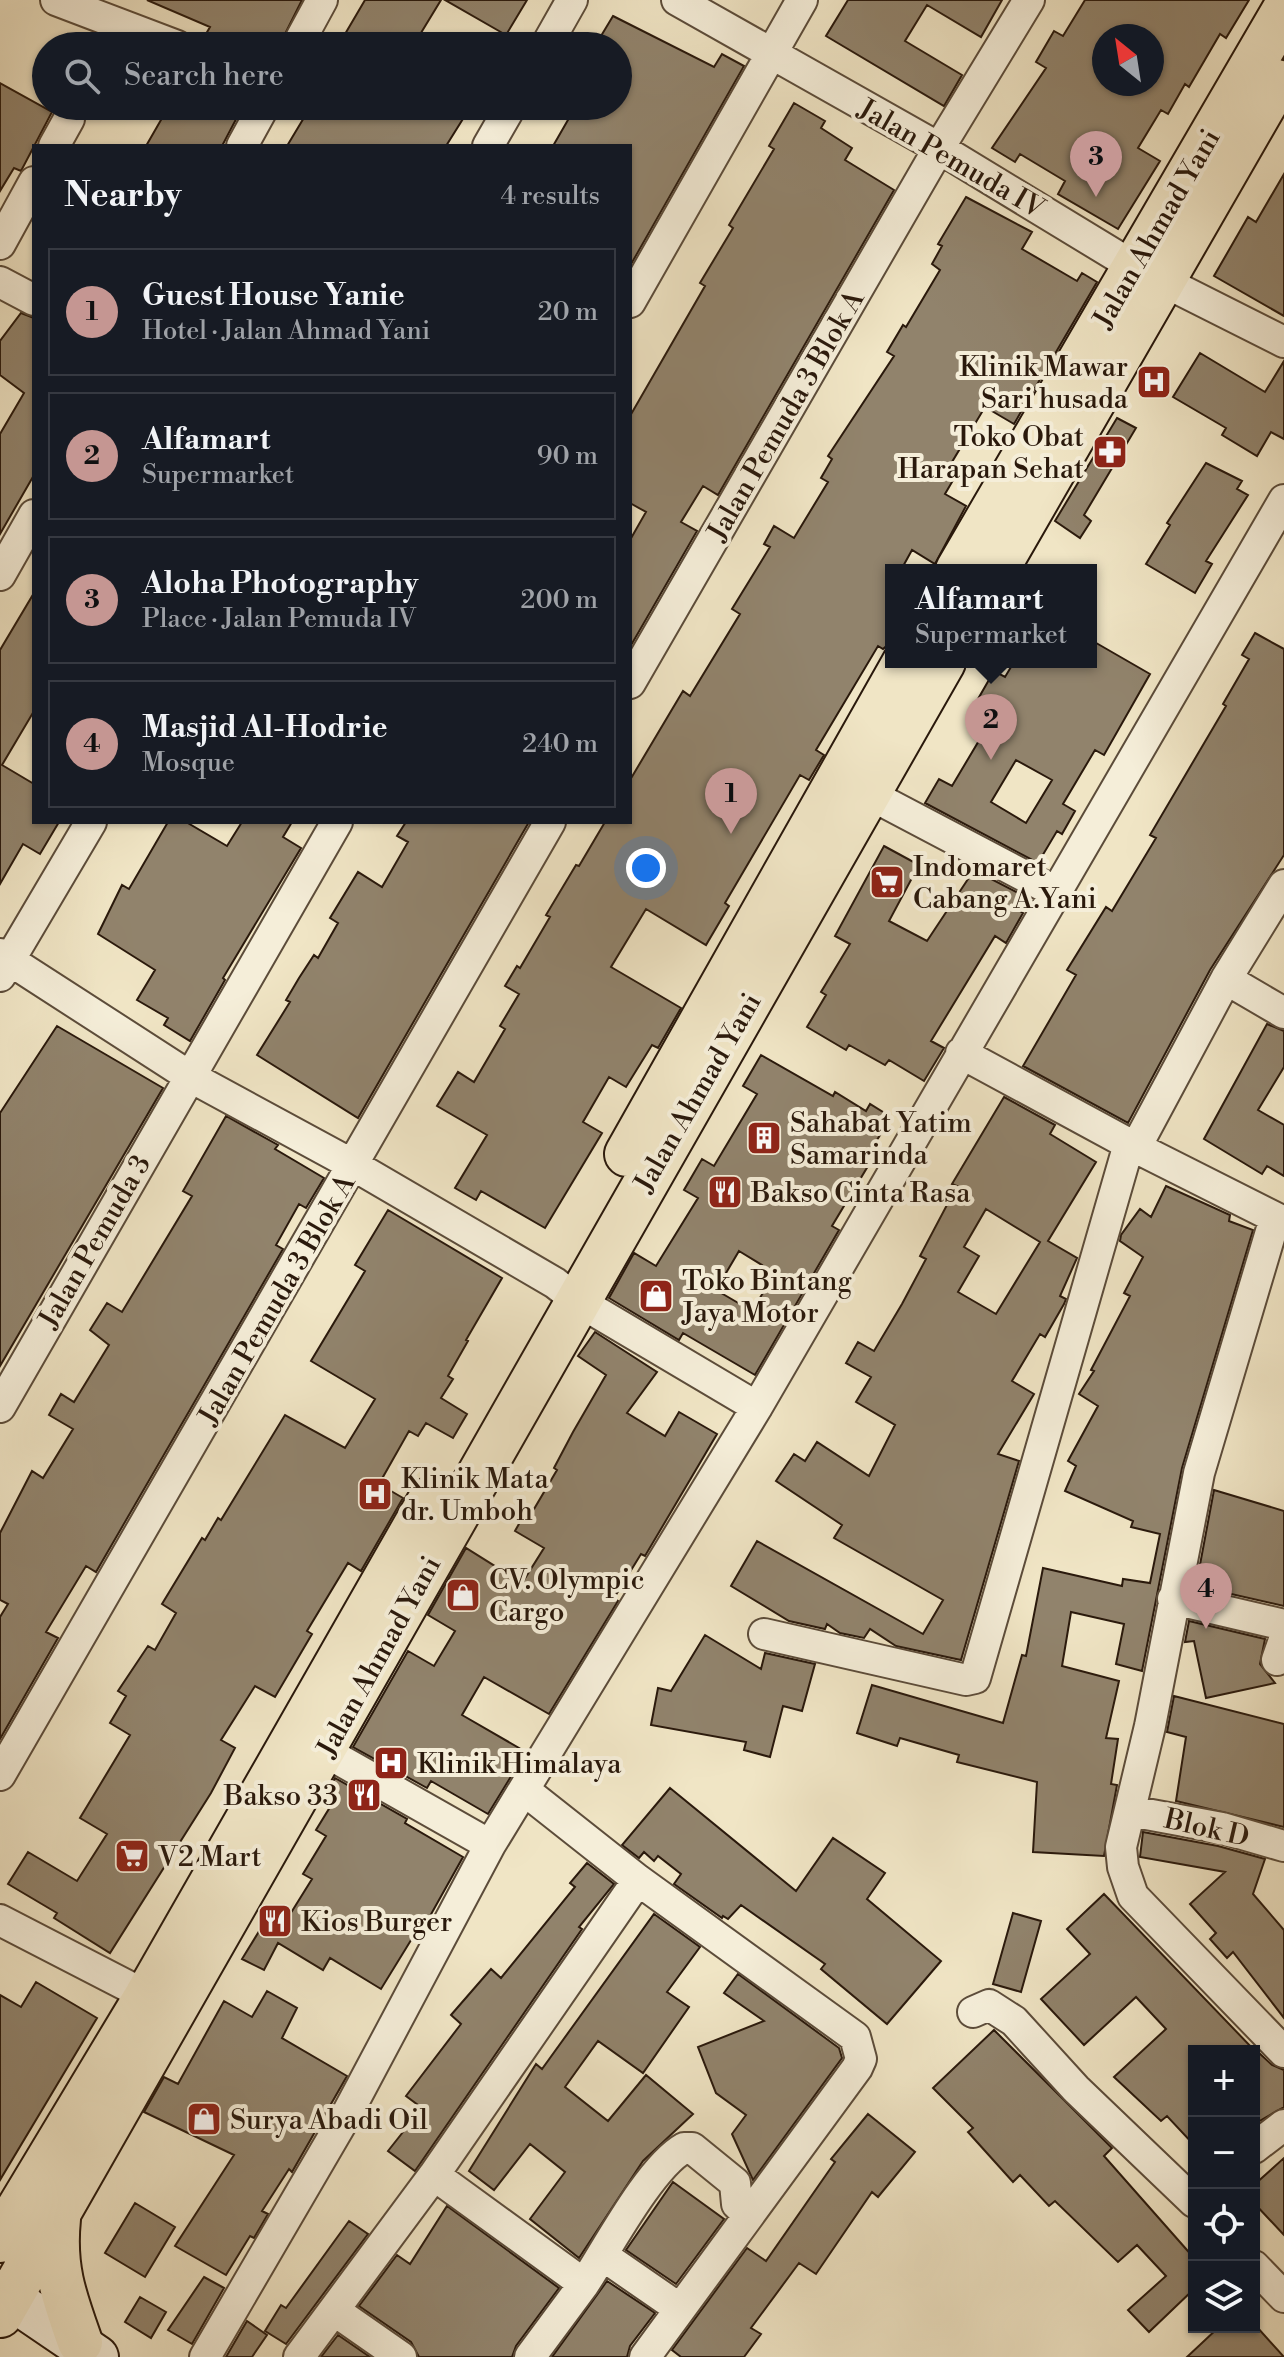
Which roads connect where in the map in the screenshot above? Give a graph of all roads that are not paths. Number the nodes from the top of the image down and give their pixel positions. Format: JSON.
{"nodes":[{"id":1,"x":56,"y":0,"type":"edge"},
{"id":2,"x":322,"y":0,"type":"edge"},
{"id":3,"x":572,"y":0,"type":"edge"},
{"id":4,"x":677,"y":0,"type":"edge"},
{"id":5,"x":802,"y":0,"type":"edge"},
{"id":6,"x":1029,"y":0,"type":"edge"},
{"id":7,"x":1284,"y":11,"type":"edge"},
{"id":8,"x":140,"y":32,"type":"edge"},
{"id":9,"x":305,"y":32,"type":"edge"},
{"id":10,"x":554,"y":32,"type":"edge"},
{"id":11,"x":770,"y":53,"type":"junction"},
{"id":12,"x":1284,"y":70,"type":"edge"},
{"id":13,"x":68,"y":120,"type":"edge"},
{"id":14,"x":256,"y":120,"type":"edge"},
{"id":15,"x":503,"y":120,"type":"edge"},
{"id":16,"x":55,"y":144,"type":"edge"},
{"id":17,"x":243,"y":144,"type":"edge"},
{"id":18,"x":489,"y":144,"type":"edge"},
{"id":19,"x":939,"y":148,"type":"junction"},
{"id":20,"x":32,"y":186,"type":"edge"},
{"id":21,"x":0,"y":244,"type":"edge"},
{"id":22,"x":1148,"y":272,"type":"junction"},
{"id":23,"x":0,"y":282,"type":"edge"},
{"id":24,"x":632,"y":298,"type":"edge"},
{"id":25,"x":32,"y":299,"type":"edge"},
{"id":26,"x":1284,"y":342,"type":"edge"},
{"id":27,"x":1284,"y":500,"type":"edge"},
{"id":28,"x":32,"y":519,"type":"edge"},
{"id":29,"x":962,"y":564,"type":"edge"},
{"id":30,"x":999,"y":564,"type":"edge"},
{"id":31,"x":0,"y":575,"type":"edge"},
{"id":32,"x":902,"y":668,"type":"edge"},
{"id":33,"x":940,"y":668,"type":"edge"},
{"id":34,"x":632,"y":680,"type":"edge"},
{"id":35,"x":867,"y":793,"type":"junction"},
{"id":36,"x":90,"y":824,"type":"edge"},
{"id":37,"x":336,"y":824,"type":"edge"},
{"id":38,"x":549,"y":824,"type":"edge"},
{"id":39,"x":1284,"y":885,"type":"edge"},
{"id":40,"x":1057,"y":893,"type":"junction"},
{"id":41,"x":3,"y":963,"type":"edge"},
{"id":42,"x":1226,"y":979,"type":"junction"},
{"id":43,"x":1284,"y":1013,"type":"edge"},
{"id":44,"x":961,"y":1053,"type":"junction"},
{"id":45,"x":189,"y":1076,"type":"junction"},
{"id":46,"x":1132,"y":1145,"type":"junction"},
{"id":47,"x":353,"y":1165,"type":"junction"},
{"id":48,"x":1280,"y":1220,"type":"edge"},
{"id":49,"x":566,"y":1292,"type":"junction"},
{"id":50,"x":0,"y":1407,"type":"edge"},
{"id":51,"x":757,"y":1407,"type":"junction"},
{"id":52,"x":1173,"y":1599,"type":"junction"},
{"id":53,"x":1284,"y":1625,"type":"edge"},
{"id":54,"x":764,"y":1634,"type":"dead end"},
{"id":55,"x":324,"y":1751,"type":"junction"},
{"id":56,"x":0,"y":1775,"type":"edge"},
{"id":57,"x":524,"y":1790,"type":"junction"},
{"id":58,"x":1130,"y":1811,"type":"junction"},
{"id":59,"x":490,"y":1845,"type":"junction"},
{"id":60,"x":1284,"y":1846,"type":"edge"},
{"id":61,"x":638,"y":1880,"type":"junction"},
{"id":62,"x":0,"y":1920,"type":"edge"},
{"id":63,"x":147,"y":1996,"type":"junction"},
{"id":64,"x":973,"y":2012,"type":"dead end"},
{"id":65,"x":1284,"y":2052,"type":"edge"},
{"id":66,"x":1284,"y":2125,"type":"edge"},
{"id":67,"x":1260,"y":2143,"type":"edge"},
{"id":68,"x":434,"y":2175,"type":"junction"},
{"id":69,"x":1188,"y":2193,"type":"edge"},
{"id":70,"x":748,"y":2215,"type":"junction"},
{"id":71,"x":58,"y":2217,"type":"junction"},
{"id":72,"x":0,"y":2240,"type":"edge"},
{"id":73,"x":602,"y":2255,"type":"junction"},
{"id":74,"x":1260,"y":2272,"type":"edge"},
{"id":75,"x":584,"y":2284,"type":"junction"},
{"id":76,"x":1284,"y":2297,"type":"edge"},
{"id":77,"x":3,"y":2301,"type":"edge"},
{"id":78,"x":680,"y":2309,"type":"junction"},
{"id":79,"x":335,"y":2311,"type":"junction"},
{"id":80,"x":89,"y":2350,"type":"edge"},
{"id":81,"x":205,"y":2357,"type":"edge"},
{"id":82,"x":299,"y":2357,"type":"edge"},
{"id":83,"x":401,"y":2357,"type":"edge"},
{"id":84,"x":530,"y":2357,"type":"edge"},
{"id":85,"x":645,"y":2357,"type":"edge"}],
"edges":[{"from":1,"to":8,"type":"street"},
{"from":2,"to":9,"type":"street"},
{"from":3,"to":10,"type":"street"},
{"from":4,"to":11,"type":"street","name":"Jalan Pemuda IV"},
{"from":5,"to":11,"type":"street"},
{"from":6,"to":19,"type":"street","name":"Jalan Pemuda 3 Blok A"},
{"from":7,"to":22,"type":"main road","name":"Jalan Ahmad Yani"},
{"from":11,"to":19,"type":"street","name":"Jalan Pemuda IV"},
{"from":11,"to":24,"type":"street"},
{"from":12,"to":22,"type":"main road","name":"Jalan Ahmad Yani"},
{"from":13,"to":16,"type":"street"},
{"from":14,"to":17,"type":"street"},
{"from":15,"to":18,"type":"street"},
{"from":19,"to":22,"type":"street","name":"Jalan Pemuda IV"},
{"from":19,"to":34,"type":"street","name":"Jalan Pemuda 3 Blok A"},
{"from":20,"to":21,"type":"street"},
{"from":22,"to":26,"type":"street","name":"Jalan Pemuda IV"},
{"from":22,"to":29,"type":"main road","name":"Jalan Ahmad Yani"},
{"from":22,"to":30,"type":"main road","name":"Jalan Ahmad Yani"},
{"from":23,"to":25,"type":"street"},
{"from":27,"to":40,"type":"street"},
{"from":28,"to":31,"type":"street"},
{"from":32,"to":49,"type":"main road","name":"Jalan Ahmad Yani"},
{"from":33,"to":35,"type":"main road","name":"Jalan Ahmad Yani"},
{"from":35,"to":40,"type":"street"},
{"from":35,"to":49,"type":"main road","name":"Jalan Ahmad Yani"},
{"from":36,"to":41,"type":"street"},
{"from":37,"to":45,"type":"street","name":"Jalan Pemuda 3"},
{"from":38,"to":47,"type":"street","name":"Jalan Pemuda 3 Blok A"},
{"from":39,"to":42,"type":"street"},
{"from":40,"to":44,"type":"street"},
{"from":41,"to":45,"type":"street"},
{"from":42,"to":43,"type":"street"},
{"from":42,"to":46,"type":"street"},
{"from":44,"to":46,"type":"street"},
{"from":44,"to":51,"type":"street"},
{"from":45,"to":47,"type":"street"},
{"from":45,"to":50,"type":"street","name":"Jalan Pemuda 3"},
{"from":46,"to":48,"type":"street"},
{"from":46,"to":54,"type":"street"},
{"from":47,"to":49,"type":"street"},
{"from":47,"to":56,"type":"street","name":"Jalan Pemuda 3 Blok A"},
{"from":48,"to":52,"type":"street"},
{"from":49,"to":51,"type":"street"},
{"from":49,"to":55,"type":"main road","name":"Jalan Ahmad Yani"},
{"from":49,"to":63,"type":"main road","name":"Jalan Ahmad Yani"},
{"from":51,"to":57,"type":"street"},
{"from":52,"to":53,"type":"street"},
{"from":52,"to":58,"type":"street"},
{"from":55,"to":59,"type":"street"},
{"from":55,"to":71,"type":"main road","name":"Jalan Ahmad Yani"},
{"from":57,"to":59,"type":"street"},
{"from":57,"to":61,"type":"street"},
{"from":58,"to":60,"type":"street","name":"Blok D"},
{"from":58,"to":65,"type":"street"},
{"from":59,"to":81,"type":"street"},
{"from":61,"to":68,"type":"street"},
{"from":61,"to":70,"type":"street"},
{"from":62,"to":63,"type":"street"},
{"from":63,"to":72,"type":"main road","name":"Jalan Ahmad Yani"},
{"from":64,"to":69,"type":"street"},
{"from":66,"to":67,"type":"street"},
{"from":68,"to":75,"type":"street"},
{"from":68,"to":79,"type":"street"},
{"from":70,"to":73,"type":"street"},
{"from":70,"to":78,"type":"street"},
{"from":71,"to":77,"type":"main road","name":"Jalan Ahmad Yani"},
{"from":71,"to":80,"type":"main road"},
{"from":73,"to":75,"type":"street"},
{"from":73,"to":78,"type":"street"},
{"from":74,"to":76,"type":"street"},
{"from":75,"to":84,"type":"street"},
{"from":77,"to":80,"type":"street"},
{"from":78,"to":85,"type":"street"},
{"from":79,"to":82,"type":"street"},
{"from":79,"to":83,"type":"street"}]}
